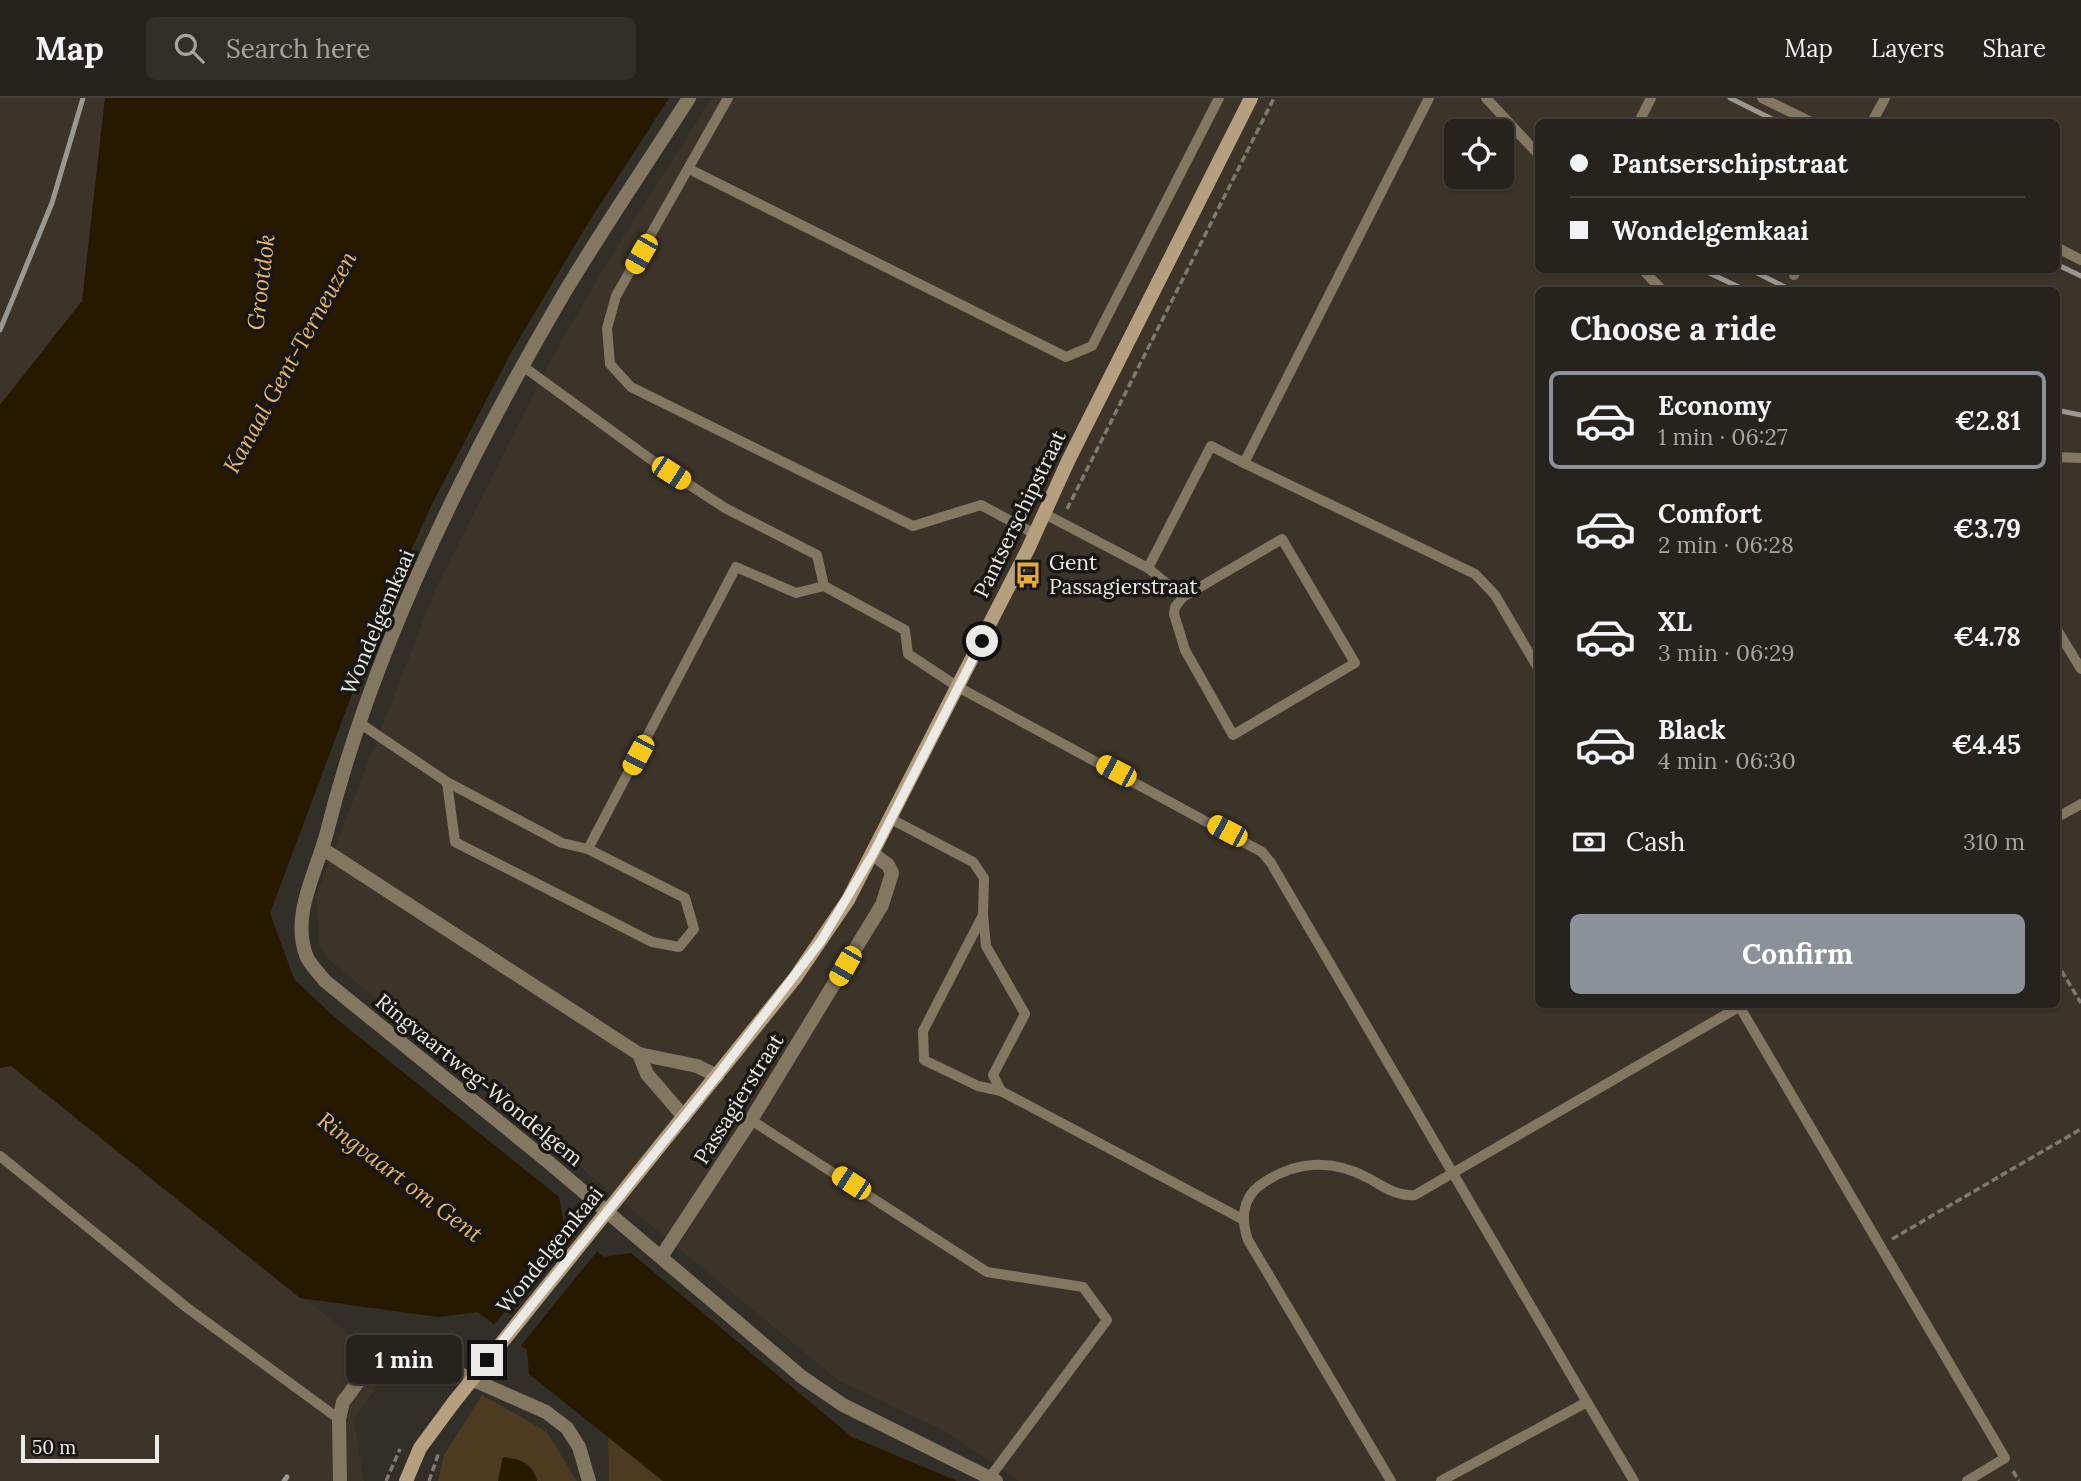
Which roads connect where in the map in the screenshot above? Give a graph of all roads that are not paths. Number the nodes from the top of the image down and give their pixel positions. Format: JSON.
{"nodes":[{"id":1,"x":689,"y":98,"type":"edge"},
{"id":2,"x":727,"y":98,"type":"edge"},
{"id":3,"x":1219,"y":98,"type":"edge"},
{"id":4,"x":1251,"y":98,"type":"edge"},
{"id":5,"x":1429,"y":98,"type":"edge"},
{"id":6,"x":1486,"y":98,"type":"edge"},
{"id":7,"x":1651,"y":98,"type":"edge"},
{"id":8,"x":1762,"y":98,"type":"edge"},
{"id":9,"x":1885,"y":98,"type":"edge"},
{"id":10,"x":1640,"y":119,"type":"edge"},
{"id":11,"x":1805,"y":119,"type":"edge"},
{"id":12,"x":1874,"y":119,"type":"edge"},
{"id":13,"x":1535,"y":150,"type":"edge"},
{"id":14,"x":689,"y":169,"type":"junction"},
{"id":15,"x":2060,"y":249,"type":"edge"},
{"id":16,"x":2081,"y":260,"type":"edge"},
{"id":17,"x":1646,"y":273,"type":"edge"},
{"id":18,"x":1659,"y":287,"type":"edge"},
{"id":19,"x":524,"y":367,"type":"junction"},
{"id":20,"x":2060,"y":457,"type":"edge"},
{"id":21,"x":2081,"y":458,"type":"edge"},
{"id":22,"x":1244,"y":463,"type":"junction"},
{"id":23,"x":1045,"y":514,"type":"junction"},
{"id":24,"x":1035,"y":534,"type":"junction"},
{"id":25,"x":1148,"y":568,"type":"junction"},
{"id":26,"x":824,"y":586,"type":"junction"},
{"id":27,"x":1183,"y":597,"type":"junction"},
{"id":28,"x":2060,"y":635,"type":"edge"},
{"id":29,"x":1535,"y":663,"type":"edge"},
{"id":30,"x":2081,"y":669,"type":"edge"},
{"id":31,"x":958,"y":687,"type":"junction"},
{"id":32,"x":358,"y":722,"type":"junction"},
{"id":33,"x":447,"y":782,"type":"junction"},
{"id":34,"x":2081,"y":804,"type":"edge"},
{"id":35,"x":2060,"y":816,"type":"edge"},
{"id":36,"x":891,"y":819,"type":"junction"},
{"id":37,"x":323,"y":849,"type":"junction"},
{"id":38,"x":588,"y":849,"type":"junction"},
{"id":39,"x":873,"y":854,"type":"junction"},
{"id":40,"x":983,"y":915,"type":"junction"},
{"id":41,"x":1735,"y":1008,"type":"edge"},
{"id":42,"x":1742,"y":1008,"type":"edge"},
{"id":43,"x":639,"y":1054,"type":"junction"},
{"id":44,"x":717,"y":1076,"type":"junction"},
{"id":45,"x":1001,"y":1091,"type":"junction"},
{"id":46,"x":684,"y":1117,"type":"junction"},
{"id":47,"x":751,"y":1120,"type":"junction"},
{"id":48,"x":0,"y":1156,"type":"edge"},
{"id":49,"x":1453,"y":1173,"type":"junction"},
{"id":50,"x":1244,"y":1220,"type":"junction"},
{"id":51,"x":661,"y":1257,"type":"junction"},
{"id":52,"x":1587,"y":1402,"type":"junction"},
{"id":53,"x":340,"y":1419,"type":"junction"},
{"id":54,"x":993,"y":1479,"type":"edge"},
{"id":55,"x":340,"y":1481,"type":"edge"},
{"id":56,"x":406,"y":1481,"type":"edge"},
{"id":57,"x":589,"y":1481,"type":"edge"},
{"id":58,"x":1391,"y":1481,"type":"edge"},
{"id":59,"x":1441,"y":1481,"type":"edge"},
{"id":60,"x":1634,"y":1481,"type":"edge"},
{"id":61,"x":1967,"y":1481,"type":"edge"}],
"edges":[{"from":1,"to":19,"type":"street","name":"Wondelgemkaai"},
{"from":2,"to":14,"type":"lane"},
{"from":3,"to":14,"type":"lane"},
{"from":4,"to":23,"type":"main road","name":"Pantserschipstraat"},
{"from":5,"to":22,"type":"lane"},
{"from":6,"to":13,"type":"lane"},
{"from":7,"to":10,"type":"lane"},
{"from":8,"to":11,"type":"lane"},
{"from":9,"to":12,"type":"lane"},
{"from":14,"to":24,"type":"lane"},
{"from":15,"to":16,"type":"lane"},
{"from":17,"to":18,"type":"lane"},
{"from":19,"to":26,"type":"lane"},
{"from":19,"to":32,"type":"street","name":"Wondelgemkaai"},
{"from":20,"to":21,"type":"lane"},
{"from":22,"to":25,"type":"lane"},
{"from":22,"to":29,"type":"lane"},
{"from":23,"to":24,"type":"main road","name":"Pantserschipstraat"},
{"from":23,"to":25,"type":"lane"},
{"from":24,"to":31,"type":"main road","name":"Pantserschipstraat"},
{"from":25,"to":27,"type":"lane"},
{"from":26,"to":31,"type":"lane"},
{"from":26,"to":38,"type":"lane"},
{"from":27,"to":27,"type":"lane"},
{"from":28,"to":30,"type":"lane"},
{"from":31,"to":36,"type":"main road","name":"Pantserschipstraat"},
{"from":31,"to":49,"type":"lane"},
{"from":32,"to":33,"type":"lane"},
{"from":32,"to":37,"type":"street","name":"Wondelgemkaai"},
{"from":33,"to":38,"type":"lane"},
{"from":33,"to":38,"type":"lane"},
{"from":34,"to":35,"type":"lane"},
{"from":36,"to":39,"type":"main road","name":"Pantserschipstraat"},
{"from":36,"to":40,"type":"lane"},
{"from":37,"to":43,"type":"street"},
{"from":37,"to":51,"type":"street","name":"Ringvaartweg-Wondelgem"},
{"from":39,"to":44,"type":"main road","name":"Pantserschipstraat"},
{"from":39,"to":47,"type":"street","name":"Passagierstraat"},
{"from":40,"to":45,"type":"lane"},
{"from":40,"to":45,"type":"lane"},
{"from":41,"to":49,"type":"lane"},
{"from":42,"to":61,"type":"lane"},
{"from":43,"to":44,"type":"street"},
{"from":43,"to":46,"type":"street"},
{"from":44,"to":46,"type":"main road","name":"Wondelgemkaai"},
{"from":45,"to":50,"type":"lane"},
{"from":46,"to":56,"type":"main road","name":"Wondelgemkaai","bridge":true},
{"from":47,"to":51,"type":"street","name":"Passagierstraat"},
{"from":47,"to":54,"type":"lane"},
{"from":48,"to":53,"type":"lane"},
{"from":49,"to":50,"type":"lane"},
{"from":49,"to":52,"type":"lane"},
{"from":50,"to":58,"type":"lane"},
{"from":51,"to":54,"type":"street","name":"Ringvaartweg-Wondelgem"},
{"from":52,"to":59,"type":"lane"},
{"from":52,"to":60,"type":"lane"},
{"from":53,"to":55,"type":"street"},
{"from":53,"to":57,"type":"street"}]}
